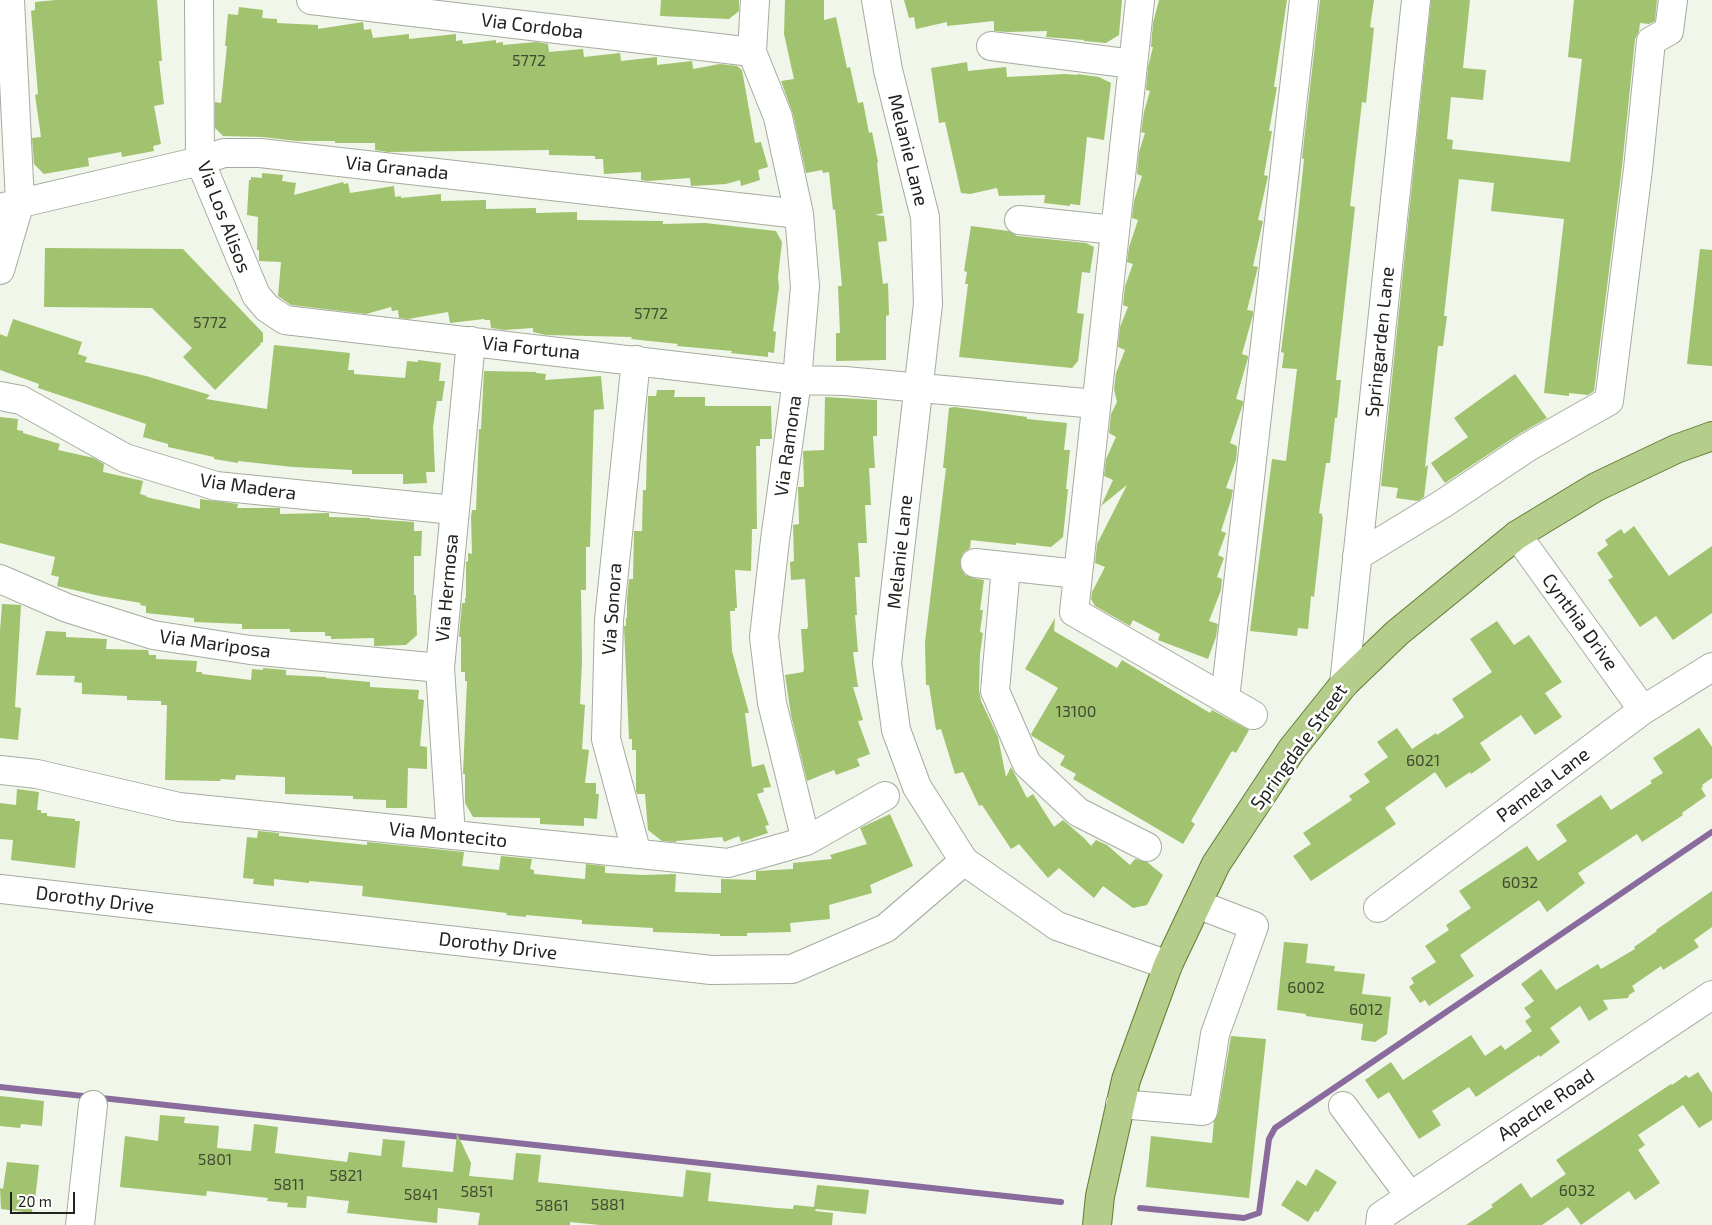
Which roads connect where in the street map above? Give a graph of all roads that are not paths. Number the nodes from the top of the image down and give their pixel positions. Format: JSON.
{"nodes":[{"id":1,"x":10,"y":0,"type":"edge"},
{"id":2,"x":199,"y":0,"type":"edge"},
{"id":3,"x":311,"y":0,"type":"edge"},
{"id":4,"x":755,"y":0,"type":"edge"},
{"id":5,"x":876,"y":0,"type":"edge"},
{"id":6,"x":1140,"y":0,"type":"edge"},
{"id":7,"x":1304,"y":0,"type":"edge"},
{"id":8,"x":1416,"y":0,"type":"edge"},
{"id":9,"x":1672,"y":0,"type":"edge"},
{"id":10,"x":991,"y":46,"type":"dead end"},
{"id":11,"x":752,"y":52,"type":"junction"},
{"id":12,"x":1133,"y":64,"type":"junction"},
{"id":13,"x":200,"y":161,"type":"junction"},
{"id":14,"x":10,"y":205,"type":"edge"},
{"id":15,"x":798,"y":214,"type":"junction"},
{"id":16,"x":1019,"y":220,"type":"dead end"},
{"id":17,"x":1115,"y":230,"type":"junction"},
{"id":18,"x":0,"y":270,"type":"edge"},
{"id":19,"x":268,"y":308,"type":"joint"},
{"id":20,"x":471,"y":341,"type":"junction"},
{"id":21,"x":636,"y":360,"type":"junction"},
{"id":22,"x":797,"y":380,"type":"junction"},
{"id":23,"x":918,"y":387,"type":"junction"},
{"id":24,"x":0,"y":396,"type":"edge"},
{"id":25,"x":1096,"y":404,"type":"junction"},
{"id":26,"x":1712,"y":436,"type":"edge"},
{"id":27,"x":454,"y":510,"type":"junction"},
{"id":28,"x":1517,"y":535,"type":"junction"},
{"id":29,"x":1357,"y":556,"type":"junction"},
{"id":30,"x":975,"y":563,"type":"dead end"},
{"id":31,"x":1006,"y":567,"type":"junction"},
{"id":32,"x":1078,"y":574,"type":"junction"},
{"id":33,"x":0,"y":579,"type":"edge"},
{"id":34,"x":1712,"y":667,"type":"edge"},
{"id":35,"x":440,"y":668,"type":"junction"},
{"id":36,"x":1344,"y":684,"type":"junction"},
{"id":37,"x":1225,"y":699,"type":"junction"},
{"id":38,"x":1643,"y":710,"type":"junction"},
{"id":39,"x":1253,"y":715,"type":"dead end"},
{"id":40,"x":0,"y":770,"type":"edge"},
{"id":41,"x":885,"y":796,"type":"dead end"},
{"id":42,"x":451,"y":835,"type":"junction"},
{"id":43,"x":806,"y":841,"type":"junction"},
{"id":44,"x":1147,"y":847,"type":"dead end"},
{"id":45,"x":637,"y":854,"type":"junction"},
{"id":46,"x":964,"y":861,"type":"junction"},
{"id":47,"x":0,"y":889,"type":"edge"},
{"id":48,"x":1197,"y":904,"type":"junction"},
{"id":49,"x":1378,"y":908,"type":"dead end"},
{"id":50,"x":1168,"y":965,"type":"junction"},
{"id":51,"x":1712,"y":995,"type":"edge"},
{"id":52,"x":1120,"y":1104,"type":"junction"},
{"id":53,"x":93,"y":1105,"type":"dead end"},
{"id":54,"x":1343,"y":1106,"type":"dead end"},
{"id":55,"x":1410,"y":1196,"type":"junction"},
{"id":56,"x":1380,"y":1220,"type":"edge"},
{"id":57,"x":80,"y":1225,"type":"edge"},
{"id":58,"x":1097,"y":1225,"type":"edge"}],
"edges":[{"from":1,"to":14,"type":"street"},
{"from":2,"to":13,"type":"street","name":"Via Los Alisos"},
{"from":3,"to":11,"type":"street","name":"Via Cordoba"},
{"from":4,"to":11,"type":"street"},
{"from":5,"to":23,"type":"street","name":"Melanie Lane"},
{"from":6,"to":12,"type":"street"},
{"from":7,"to":37,"type":"street"},
{"from":8,"to":29,"type":"street","name":"Springarden Lane"},
{"from":9,"to":29,"type":"street"},
{"from":10,"to":12,"type":"street"},
{"from":11,"to":15,"type":"street","name":"Via Ramona"},
{"from":12,"to":17,"type":"street"},
{"from":13,"to":14,"type":"street","name":"Via Granada"},
{"from":13,"to":15,"type":"street","name":"Via Granada"},
{"from":13,"to":19,"type":"street","name":"Via Los Alisos"},
{"from":14,"to":18,"type":"street"},
{"from":15,"to":22,"type":"street","name":"Via Ramona"},
{"from":16,"to":17,"type":"street"},
{"from":17,"to":25,"type":"street"},
{"from":19,"to":20,"type":"street","name":"Via Fortuna"},
{"from":20,"to":21,"type":"street","name":"Via Fortuna"},
{"from":20,"to":27,"type":"street","name":"Via Hermosa"},
{"from":21,"to":22,"type":"street","name":"Via Fortuna"},
{"from":21,"to":45,"type":"street","name":"Via Sonora"},
{"from":22,"to":23,"type":"street","name":"Via Fortuna"},
{"from":22,"to":43,"type":"street","name":"Via Ramona"},
{"from":23,"to":25,"type":"street","name":"Via Fortuna"},
{"from":23,"to":46,"type":"street","name":"Melanie Lane"},
{"from":24,"to":27,"type":"street","name":"Via Madera"},
{"from":25,"to":32,"type":"street"},
{"from":26,"to":28,"type":"main road","name":"Springdale Street"},
{"from":27,"to":35,"type":"street","name":"Via Hermosa"},
{"from":28,"to":36,"type":"main road","name":"Springdale Street"},
{"from":28,"to":38,"type":"street","name":"Cynthia Drive"},
{"from":29,"to":36,"type":"street","name":"Springarden Lane"},
{"from":30,"to":31,"type":"street"},
{"from":31,"to":32,"type":"street"},
{"from":31,"to":44,"type":"street"},
{"from":32,"to":37,"type":"street"},
{"from":33,"to":35,"type":"street","name":"Via Mariposa"},
{"from":34,"to":38,"type":"street","name":"Pamela Lane"},
{"from":35,"to":42,"type":"street","name":"Via Hermosa"},
{"from":36,"to":48,"type":"main road","name":"Springdale Street"},
{"from":37,"to":39,"type":"street"},
{"from":38,"to":49,"type":"street","name":"Pamela Lane"},
{"from":40,"to":42,"type":"street","name":"Via Montecito"},
{"from":41,"to":43,"type":"street","name":"Via Montecito"},
{"from":42,"to":45,"type":"street","name":"Via Montecito"},
{"from":43,"to":45,"type":"street","name":"Via Montecito"},
{"from":46,"to":47,"type":"street","name":"Dorothy Drive"},
{"from":46,"to":50,"type":"street","name":"Melanie Lane"},
{"from":48,"to":50,"type":"main road","name":"Springdale Street"},
{"from":48,"to":52,"type":"street"},
{"from":50,"to":52,"type":"main road","name":"Springdale Street"},
{"from":51,"to":55,"type":"street","name":"Apache Road"},
{"from":52,"to":58,"type":"main road","name":"Springdale Street"},
{"from":53,"to":57,"type":"street"},
{"from":54,"to":55,"type":"street"},
{"from":55,"to":56,"type":"street","name":"Apache Road"}]}
